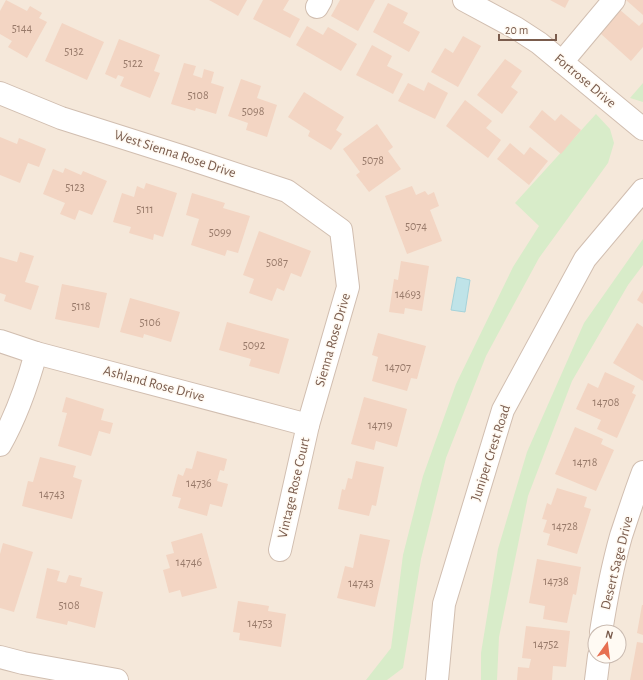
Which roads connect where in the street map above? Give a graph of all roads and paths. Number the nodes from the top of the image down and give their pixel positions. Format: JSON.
{"nodes":[{"id":1,"x":464,"y":0,"type":"edge"},
{"id":2,"x":614,"y":0,"type":"edge"},
{"id":3,"x":562,"y":62,"type":"junction"},
{"id":4,"x":0,"y":93,"type":"edge"},
{"id":5,"x":643,"y":128,"type":"edge"},
{"id":6,"x":643,"y":190,"type":"edge"},
{"id":7,"x":341,"y":230,"type":"joint"},
{"id":8,"x":0,"y":341,"type":"edge"},
{"id":9,"x":36,"y":353,"type":"junction"},
{"id":10,"x":308,"y":425,"type":"junction"},
{"id":11,"x":0,"y":445,"type":"edge"},
{"id":12,"x":643,"y":472,"type":"edge"},
{"id":13,"x":280,"y":550,"type":"dead end"},
{"id":14,"x":602,"y":624,"type":"edge"},
{"id":15,"x":0,"y":657,"type":"edge"},
{"id":16,"x":598,"y":664,"type":"edge"},
{"id":17,"x":116,"y":680,"type":"edge"},
{"id":18,"x":437,"y":680,"type":"edge"},
{"id":19,"x":596,"y":680,"type":"edge"}],
"edges":[{"from":1,"to":3,"type":"street","name":"Fortrose Drive"},
{"from":2,"to":3,"type":"street"},
{"from":3,"to":5,"type":"street","name":"Fortrose Drive"},
{"from":4,"to":7,"type":"street","name":"West Sienna Rose Drive"},
{"from":6,"to":18,"type":"street","name":"Juniper Crest Road"},
{"from":7,"to":10,"type":"street","name":"Sienna Rose Drive"},
{"from":8,"to":9,"type":"street","name":"Ashland Rose Drive"},
{"from":9,"to":10,"type":"street","name":"Ashland Rose Drive"},
{"from":9,"to":11,"type":"street"},
{"from":10,"to":13,"type":"street","name":"Vintage Rose Court"},
{"from":12,"to":14,"type":"street","name":"Desert Sage Drive"},
{"from":15,"to":17,"type":"street"},
{"from":16,"to":19,"type":"street"}]}
